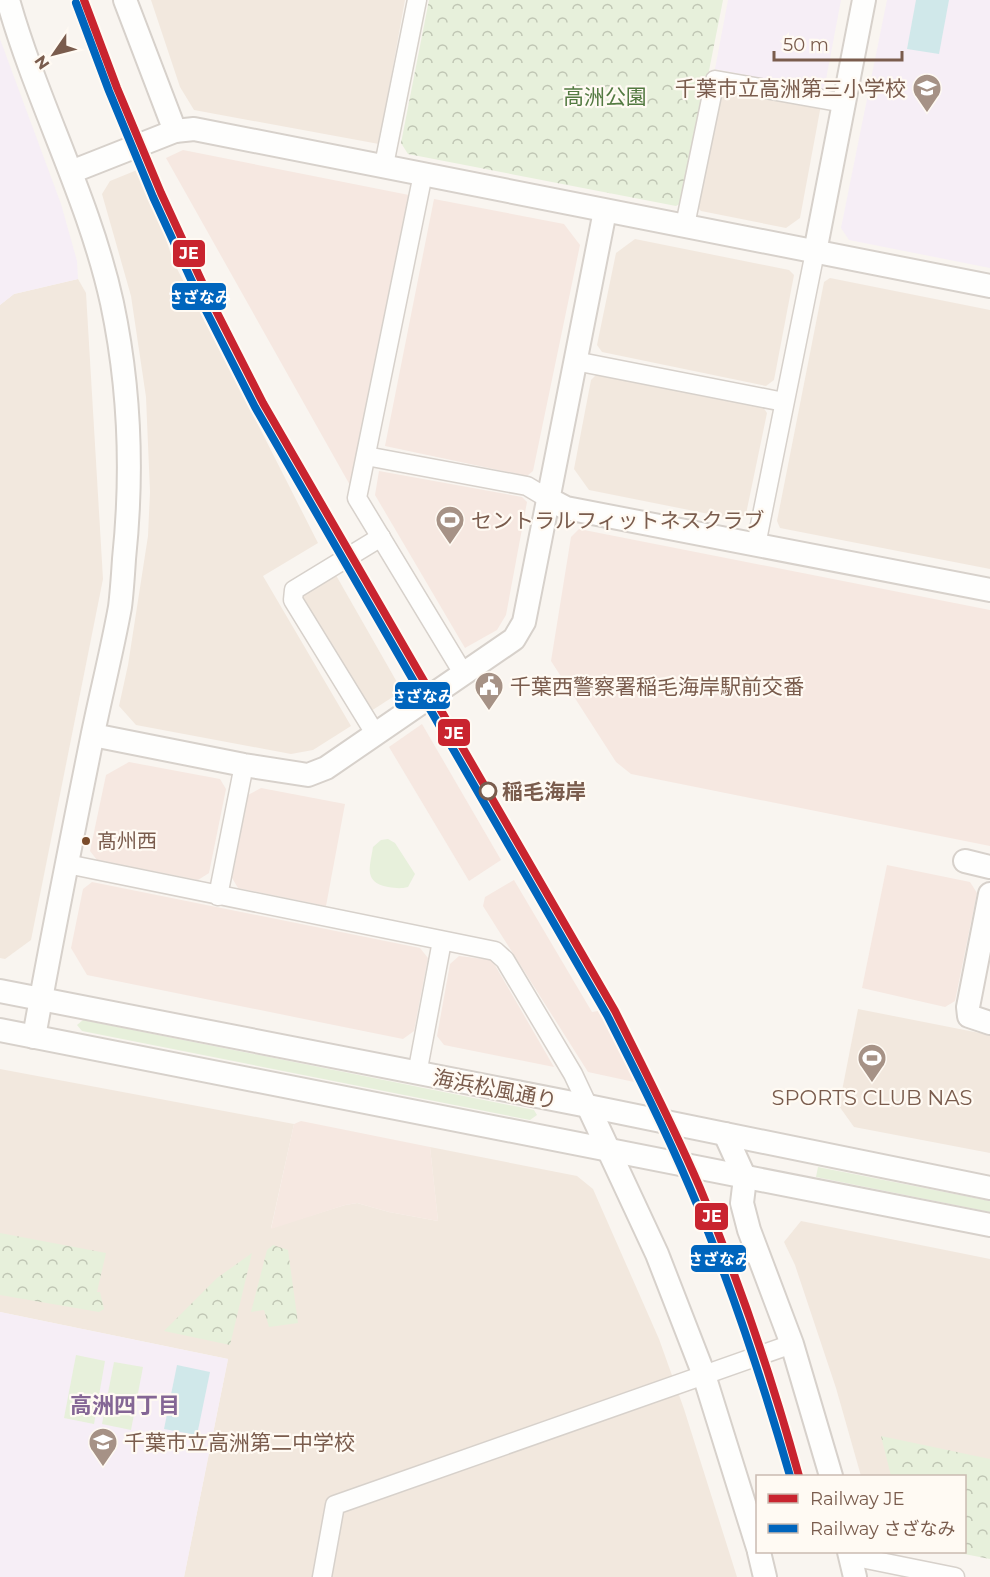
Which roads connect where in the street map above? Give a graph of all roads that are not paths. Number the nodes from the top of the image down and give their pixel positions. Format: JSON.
{"nodes":[{"id":1,"x":125,"y":0,"type":"edge"},
{"id":2,"x":417,"y":0,"type":"edge"},
{"id":3,"x":864,"y":0,"type":"edge"},
{"id":4,"x":6,"y":4,"type":"edge"},
{"id":5,"x":844,"y":103,"type":"junction"},
{"id":6,"x":175,"y":131,"type":"junction"},
{"id":7,"x":384,"y":165,"type":"junction"},
{"id":8,"x":71,"y":172,"type":"junction"},
{"id":9,"x":423,"y":174,"type":"junction"},
{"id":10,"x":605,"y":211,"type":"junction"},
{"id":11,"x":685,"y":225,"type":"junction"},
{"id":12,"x":814,"y":252,"type":"junction"},
{"id":13,"x":990,"y":286,"type":"edge"},
{"id":14,"x":575,"y":361,"type":"junction"},
{"id":15,"x":784,"y":402,"type":"junction"},
{"id":16,"x":366,"y":456,"type":"junction"},
{"id":17,"x":547,"y":498,"type":"junction"},
{"id":18,"x":381,"y":537,"type":"junction"},
{"id":19,"x":756,"y":544,"type":"junction"},
{"id":20,"x":990,"y":590,"type":"edge"},
{"id":21,"x":463,"y":673,"type":"junction"},
{"id":22,"x":93,"y":735,"type":"junction"},
{"id":23,"x":376,"y":735,"type":"junction"},
{"id":24,"x":244,"y":765,"type":"junction"},
{"id":25,"x":965,"y":861,"type":"dead end"},
{"id":26,"x":67,"y":864,"type":"junction"},
{"id":27,"x":990,"y":867,"type":"edge"},
{"id":28,"x":990,"y":894,"type":"edge"},
{"id":29,"x":218,"y":896,"type":"junction"},
{"id":30,"x":442,"y":941,"type":"junction"},
{"id":31,"x":0,"y":991,"type":"edge"},
{"id":32,"x":40,"y":999,"type":"junction"},
{"id":33,"x":990,"y":1023,"type":"edge"},
{"id":34,"x":0,"y":1030,"type":"edge"},
{"id":35,"x":34,"y":1037,"type":"junction"},
{"id":36,"x":417,"y":1074,"type":"junction"},
{"id":37,"x":588,"y":1107,"type":"junction"},
{"id":38,"x":725,"y":1134,"type":"junction"},
{"id":39,"x":608,"y":1150,"type":"junction"},
{"id":40,"x":745,"y":1178,"type":"junction"},
{"id":41,"x":990,"y":1188,"type":"edge"},
{"id":42,"x":990,"y":1225,"type":"edge"},
{"id":43,"x":792,"y":1344,"type":"junction"},
{"id":44,"x":704,"y":1375,"type":"junction"},
{"id":45,"x":831,"y":1475,"type":"edge"},
{"id":46,"x":756,"y":1544,"type":"edge"},
{"id":47,"x":759,"y":1553,"type":"edge"},
{"id":48,"x":852,"y":1562,"type":"edge"},
{"id":49,"x":322,"y":1577,"type":"edge"},
{"id":50,"x":765,"y":1577,"type":"edge"},
{"id":51,"x":955,"y":1577,"type":"edge"}],
"edges":[{"from":1,"to":6,"type":"street"},
{"from":2,"to":7,"type":"street"},
{"from":3,"to":5,"type":"street"},
{"from":4,"to":8,"type":"street"},
{"from":5,"to":11,"type":"street"},
{"from":5,"to":12,"type":"street"},
{"from":6,"to":7,"type":"street"},
{"from":6,"to":8,"type":"street"},
{"from":7,"to":9,"type":"street"},
{"from":8,"to":22,"type":"street"},
{"from":9,"to":10,"type":"street"},
{"from":9,"to":16,"type":"street"},
{"from":10,"to":11,"type":"street"},
{"from":10,"to":14,"type":"street"},
{"from":11,"to":12,"type":"street"},
{"from":12,"to":13,"type":"street"},
{"from":12,"to":15,"type":"street"},
{"from":14,"to":15,"type":"street"},
{"from":14,"to":17,"type":"street"},
{"from":15,"to":19,"type":"street"},
{"from":16,"to":17,"type":"street"},
{"from":16,"to":18,"type":"street"},
{"from":17,"to":19,"type":"street"},
{"from":17,"to":21,"type":"street"},
{"from":18,"to":21,"type":"street"},
{"from":18,"to":23,"type":"street"},
{"from":19,"to":20,"type":"street"},
{"from":21,"to":23,"type":"street"},
{"from":22,"to":24,"type":"street"},
{"from":22,"to":26,"type":"street"},
{"from":23,"to":24,"type":"street"},
{"from":24,"to":29,"type":"street"},
{"from":25,"to":27,"type":"street"},
{"from":26,"to":29,"type":"street"},
{"from":26,"to":32,"type":"street"},
{"from":28,"to":33,"type":"street"},
{"from":29,"to":30,"type":"street"},
{"from":30,"to":36,"type":"street"},
{"from":30,"to":37,"type":"street"},
{"from":31,"to":32,"type":"street","name":"海浜松風通り"},
{"from":32,"to":35,"type":"street"},
{"from":32,"to":36,"type":"street","name":"海浜松風通り"},
{"from":34,"to":35,"type":"street","name":"海浜松風通り"},
{"from":35,"to":39,"type":"street","name":"海浜松風通り"},
{"from":36,"to":37,"type":"street","name":"海浜松風通り"},
{"from":37,"to":38,"type":"street","name":"海浜松風通り"},
{"from":37,"to":39,"type":"street"},
{"from":38,"to":40,"type":"street"},
{"from":38,"to":41,"type":"street","name":"海浜松風通り"},
{"from":39,"to":40,"type":"street","name":"海浜松風通り"},
{"from":39,"to":44,"type":"street"},
{"from":40,"to":42,"type":"street","name":"海浜松風通り"},
{"from":40,"to":43,"type":"street"},
{"from":43,"to":44,"type":"street"},
{"from":43,"to":45,"type":"street"},
{"from":44,"to":46,"type":"street"},
{"from":44,"to":49,"type":"street"},
{"from":47,"to":50,"type":"street"},
{"from":48,"to":51,"type":"street"}]}
